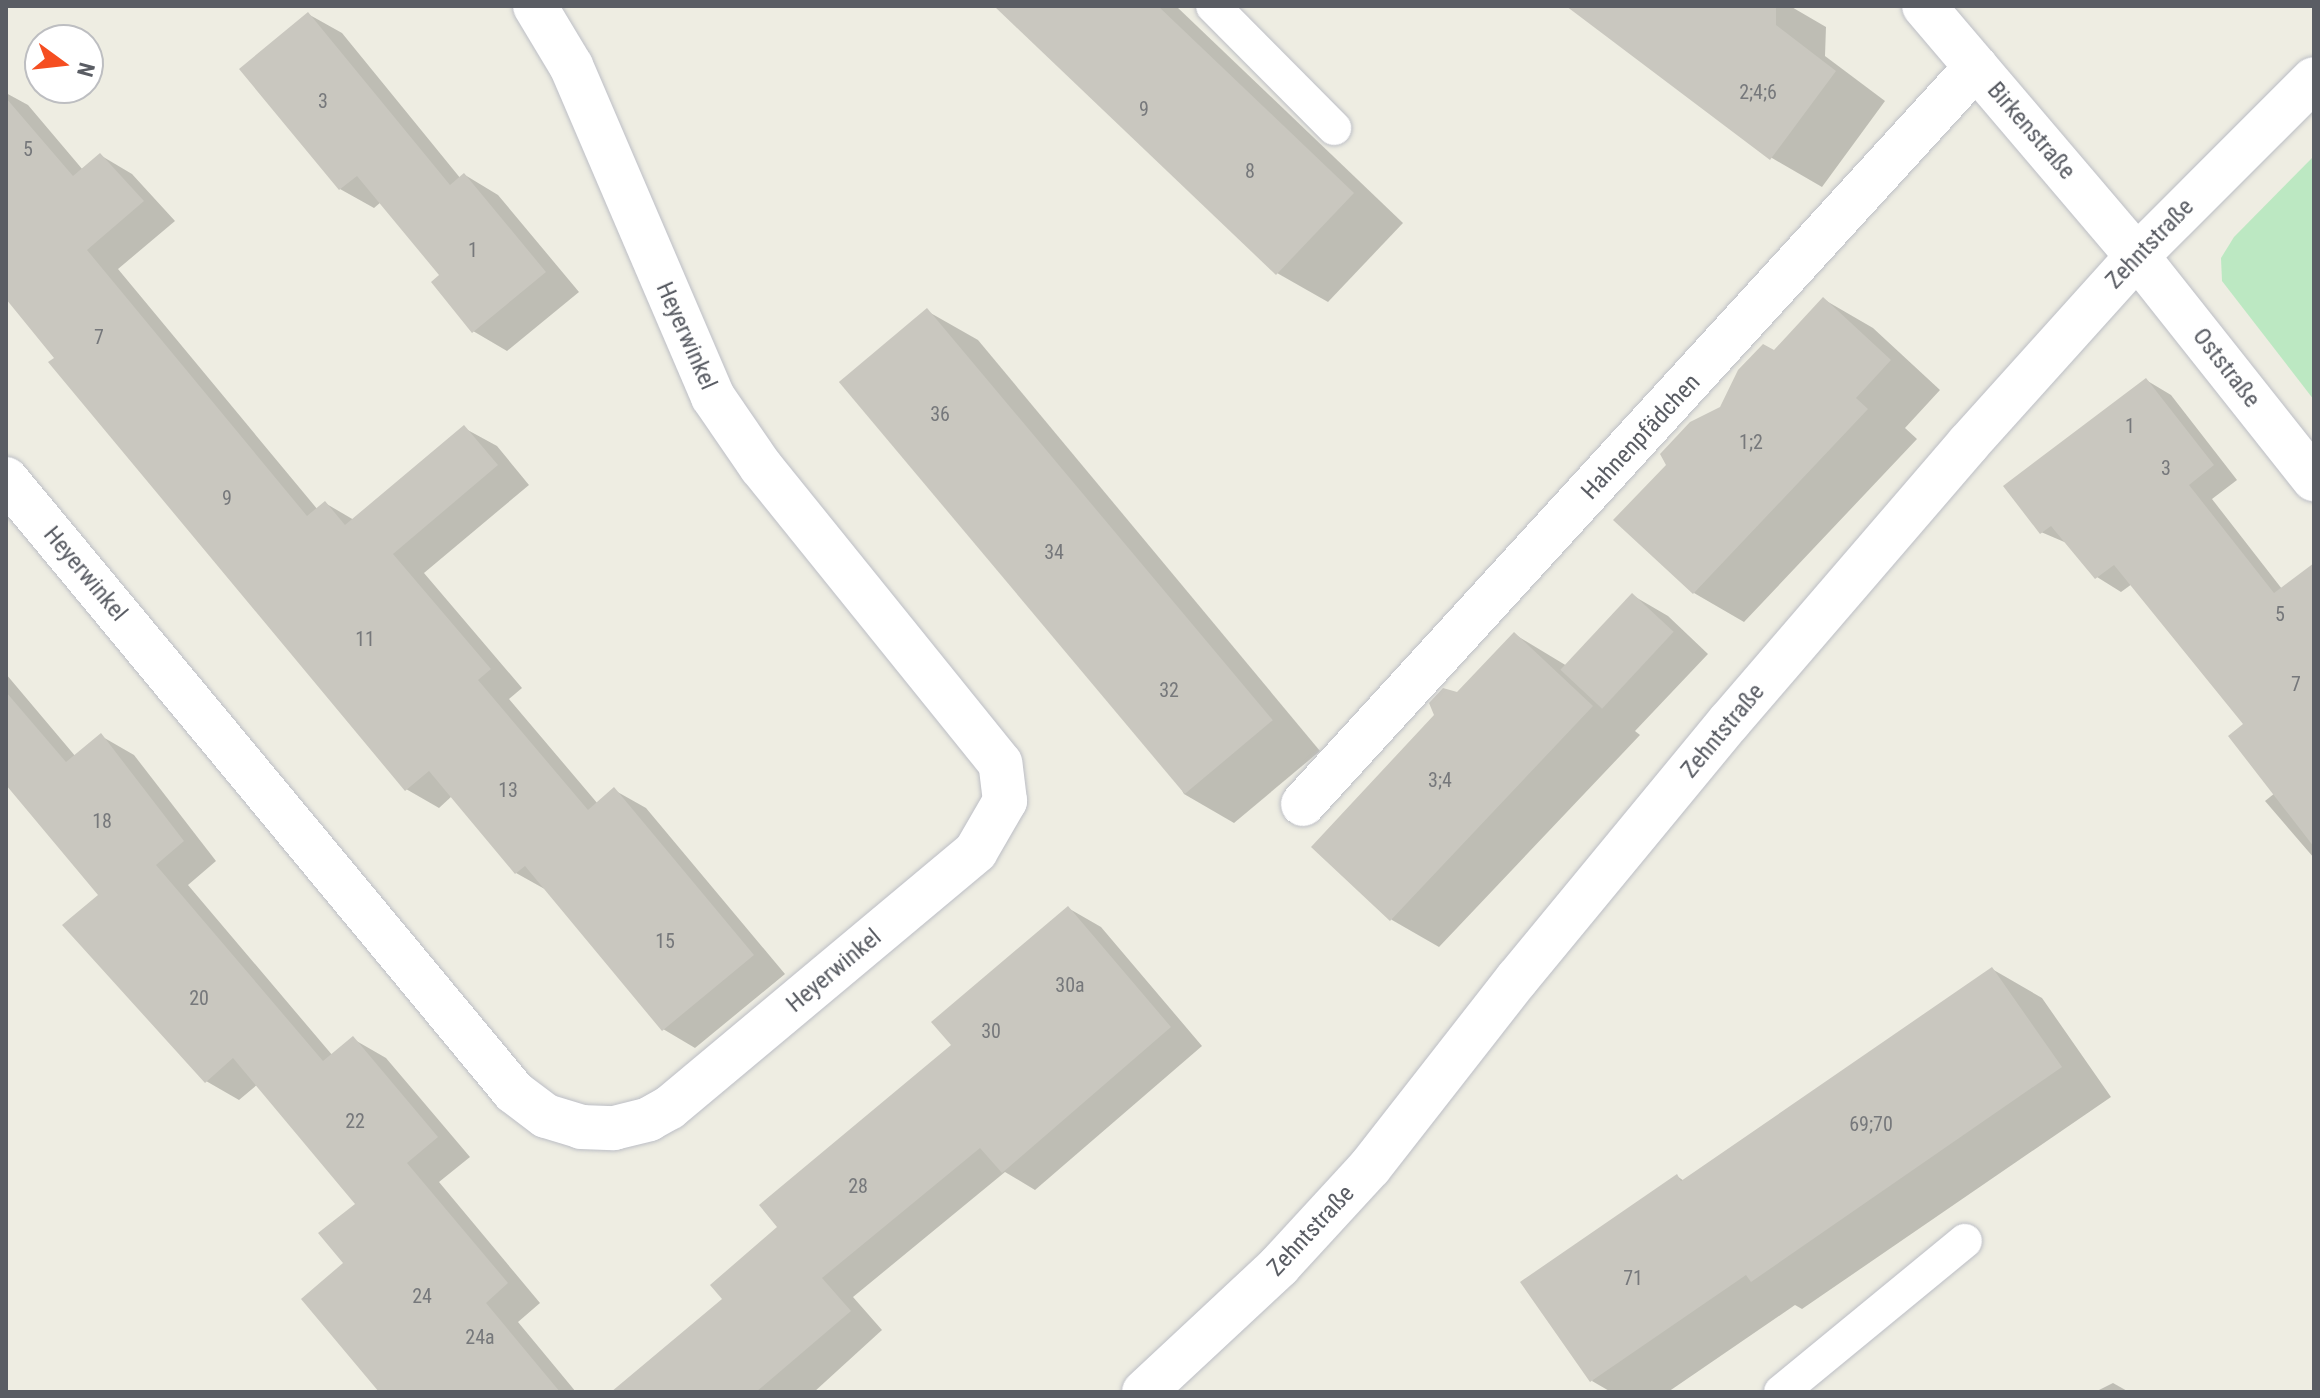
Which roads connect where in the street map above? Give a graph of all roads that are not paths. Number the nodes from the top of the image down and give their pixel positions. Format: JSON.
{"nodes":[{"id":1,"x":535,"y":6,"type":"edge"},
{"id":2,"x":1213,"y":6,"type":"edge"},
{"id":3,"x":1924,"y":6,"type":"edge"},
{"id":4,"x":1976,"y":67,"type":"junction"},
{"id":5,"x":2314,"y":79,"type":"edge"},
{"id":6,"x":1334,"y":128,"type":"dead end"},
{"id":7,"x":2137,"y":256,"type":"junction"},
{"id":8,"x":6,"y":479,"type":"edge"},
{"id":9,"x":2314,"y":479,"type":"edge"},
{"id":10,"x":1303,"y":804,"type":"dead end"},
{"id":11,"x":1965,"y":1241,"type":"dead end"},
{"id":12,"x":1144,"y":1392,"type":"edge"},
{"id":13,"x":1781,"y":1392,"type":"edge"}],
"edges":[{"from":1,"to":8,"type":"street","name":"Heyerwinkel"},
{"from":2,"to":6,"type":"lane"},
{"from":3,"to":4,"type":"street","name":"Birkenstraße"},
{"from":4,"to":7,"type":"street","name":"Birkenstraße"},
{"from":4,"to":10,"type":"street","name":"Hahnenpfädchen"},
{"from":5,"to":7,"type":"street","name":"Zehntstraße"},
{"from":7,"to":9,"type":"street","name":"Oststraße"},
{"from":7,"to":12,"type":"street","name":"Zehntstraße"},
{"from":11,"to":13,"type":"lane"}]}
